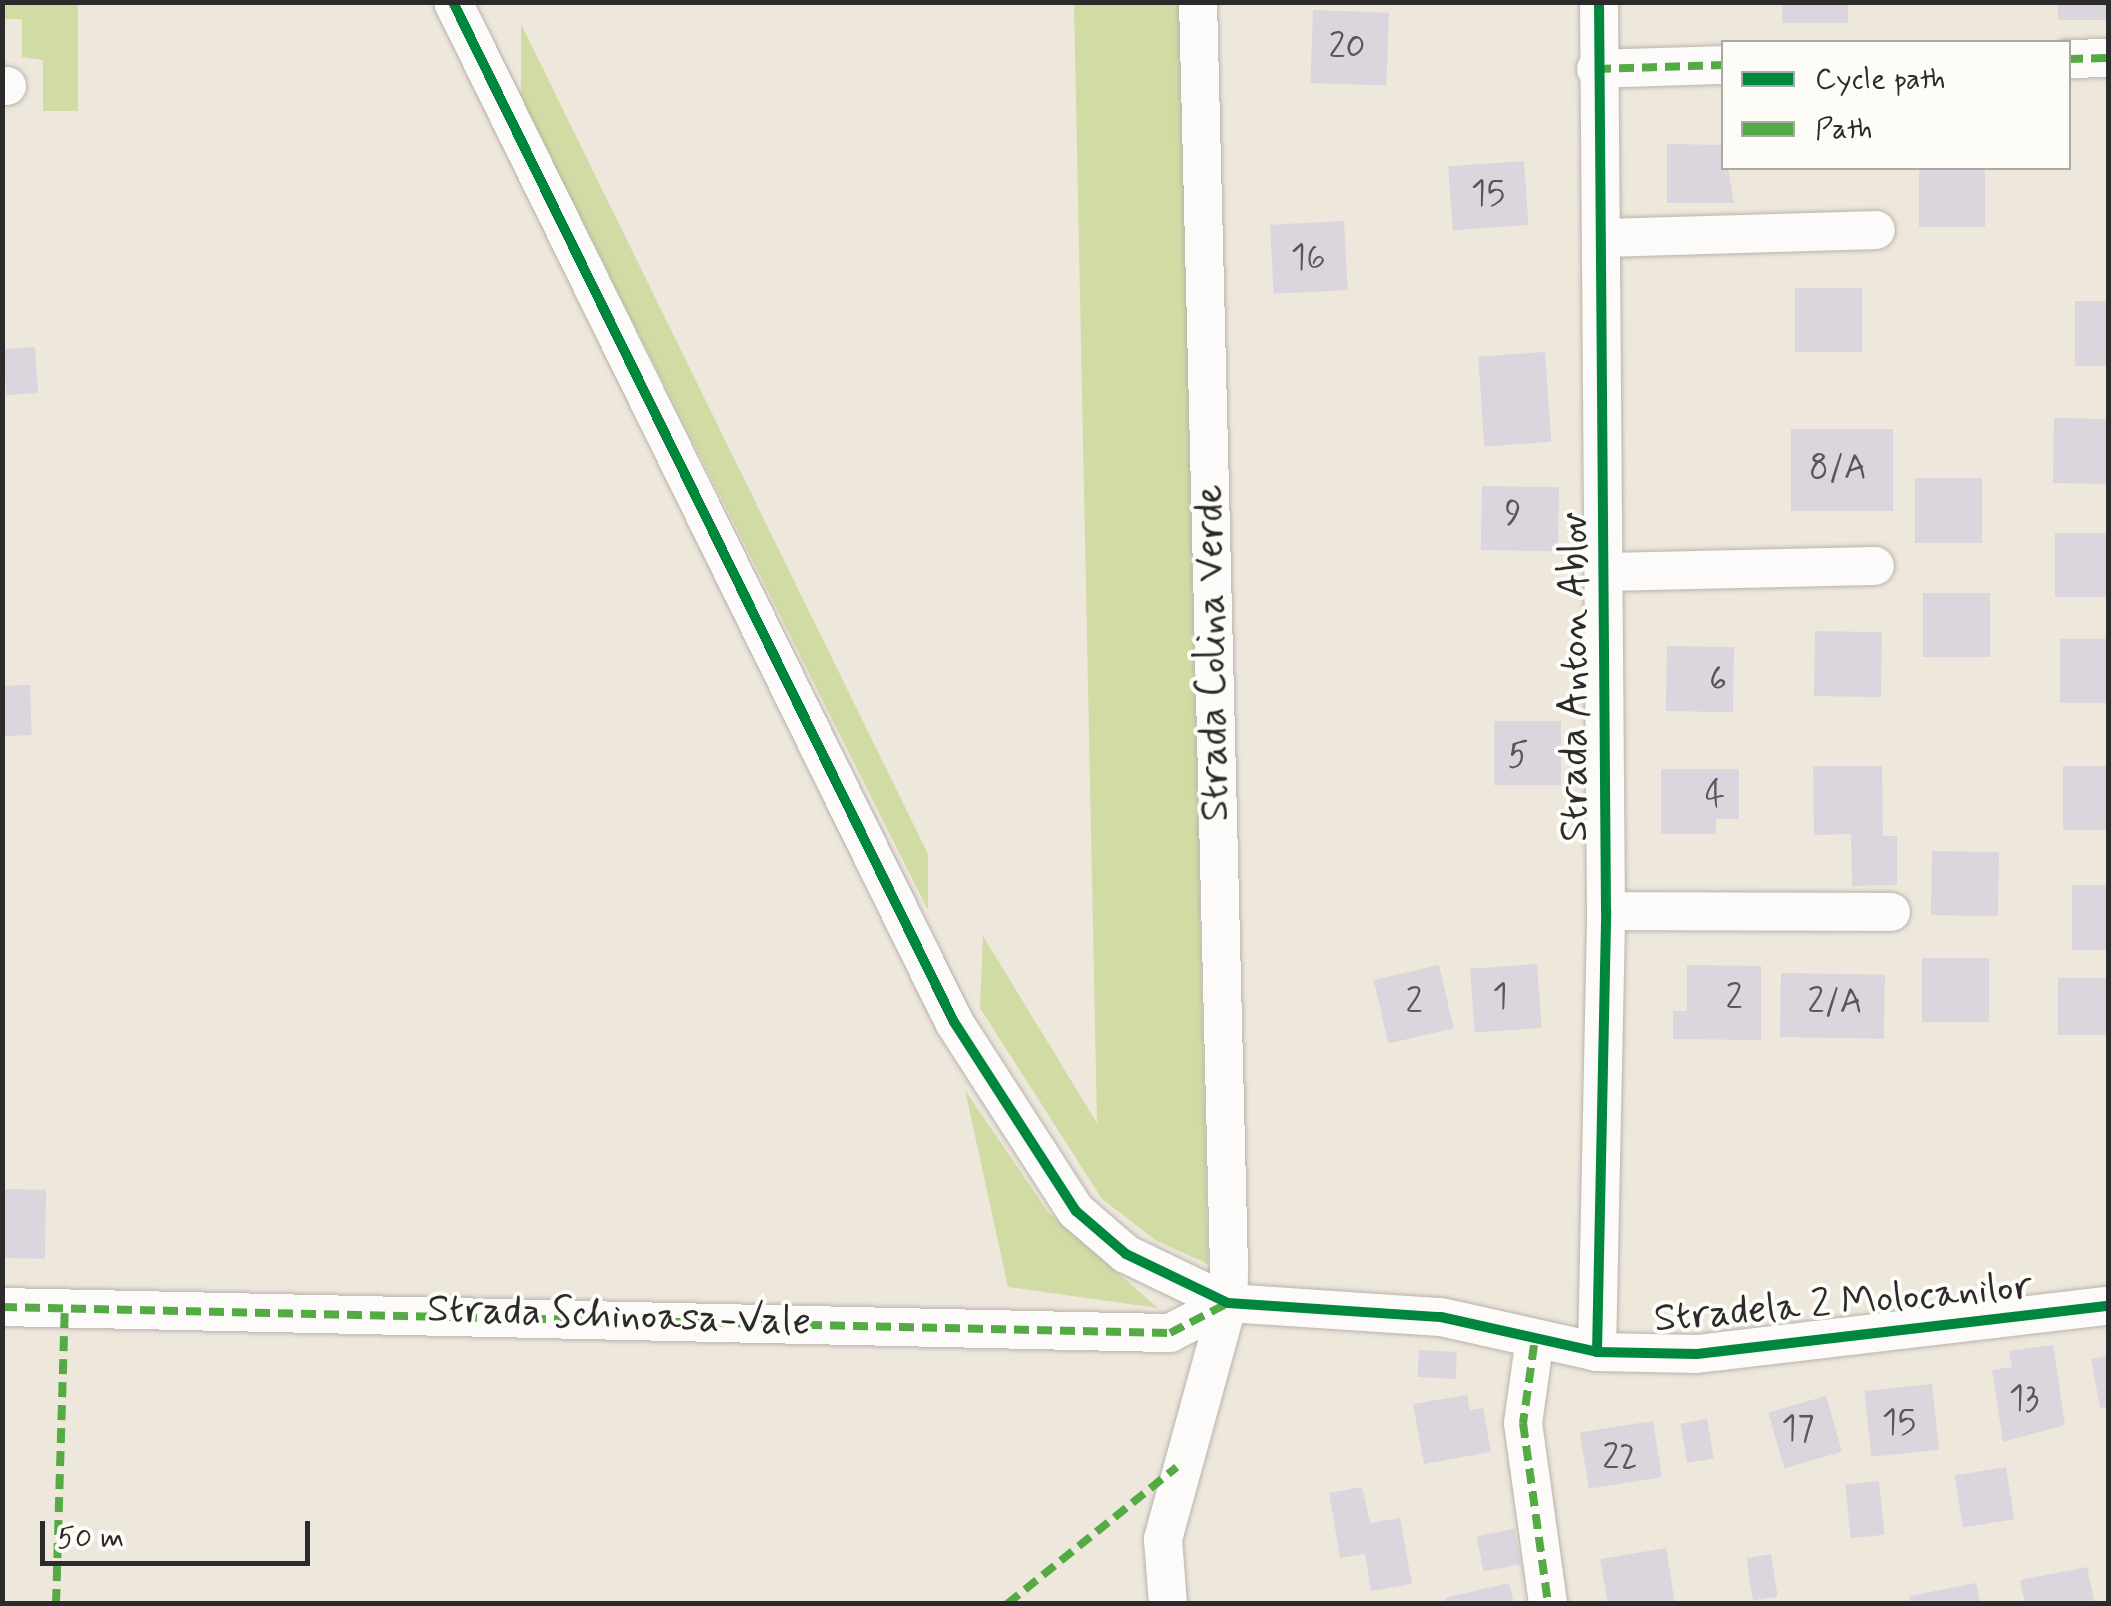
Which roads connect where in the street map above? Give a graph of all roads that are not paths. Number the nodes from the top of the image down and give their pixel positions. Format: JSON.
{"nodes":[{"id":1,"x":453,"y":2,"type":"edge"},
{"id":2,"x":1198,"y":2,"type":"edge"},
{"id":3,"x":1600,"y":2,"type":"edge"},
{"id":4,"x":2108,"y":58,"type":"edge"},
{"id":5,"x":2071,"y":59,"type":"edge"},
{"id":6,"x":1721,"y":65,"type":"edge"},
{"id":7,"x":1596,"y":69,"type":"junction"},
{"id":8,"x":1876,"y":230,"type":"dead end"},
{"id":9,"x":1606,"y":238,"type":"junction"},
{"id":10,"x":1875,"y":566,"type":"dead end"},
{"id":11,"x":1604,"y":572,"type":"junction"},
{"id":12,"x":1606,"y":912,"type":"junction"},
{"id":13,"x":1891,"y":912,"type":"dead end"},
{"id":14,"x":1228,"y":1303,"type":"junction"},
{"id":15,"x":2108,"y":1306,"type":"edge"},
{"id":16,"x":2,"y":1307,"type":"edge"},
{"id":17,"x":1534,"y":1345,"type":"junction"},
{"id":18,"x":1597,"y":1352,"type":"junction"},
{"id":19,"x":1168,"y":1604,"type":"edge"},
{"id":20,"x":1548,"y":1604,"type":"edge"}],
"edges":[{"from":1,"to":14,"type":"street"},
{"from":2,"to":14,"type":"street","name":"Strada Colina Verde"},
{"from":3,"to":7,"type":"street","name":"Strada Anton Ablov"},
{"from":4,"to":5,"type":"street"},
{"from":6,"to":7,"type":"street"},
{"from":7,"to":9,"type":"street","name":"Strada Anton Ablov"},
{"from":8,"to":9,"type":"street"},
{"from":9,"to":11,"type":"street","name":"Strada Anton Ablov"},
{"from":10,"to":11,"type":"street"},
{"from":11,"to":12,"type":"street","name":"Strada Anton Ablov"},
{"from":12,"to":13,"type":"street"},
{"from":12,"to":18,"type":"street","name":"Strada Anton Ablov"},
{"from":14,"to":16,"type":"street","name":"Strada Schinoasa-Vale"},
{"from":14,"to":17,"type":"street","name":"Stradela 2 Molocanilor"},
{"from":14,"to":19,"type":"street","name":"Strada Colina Verde"},
{"from":15,"to":18,"type":"street","name":"Stradela 2 Molocanilor"},
{"from":17,"to":18,"type":"street","name":"Stradela 2 Molocanilor"},
{"from":17,"to":20,"type":"street"}]}
